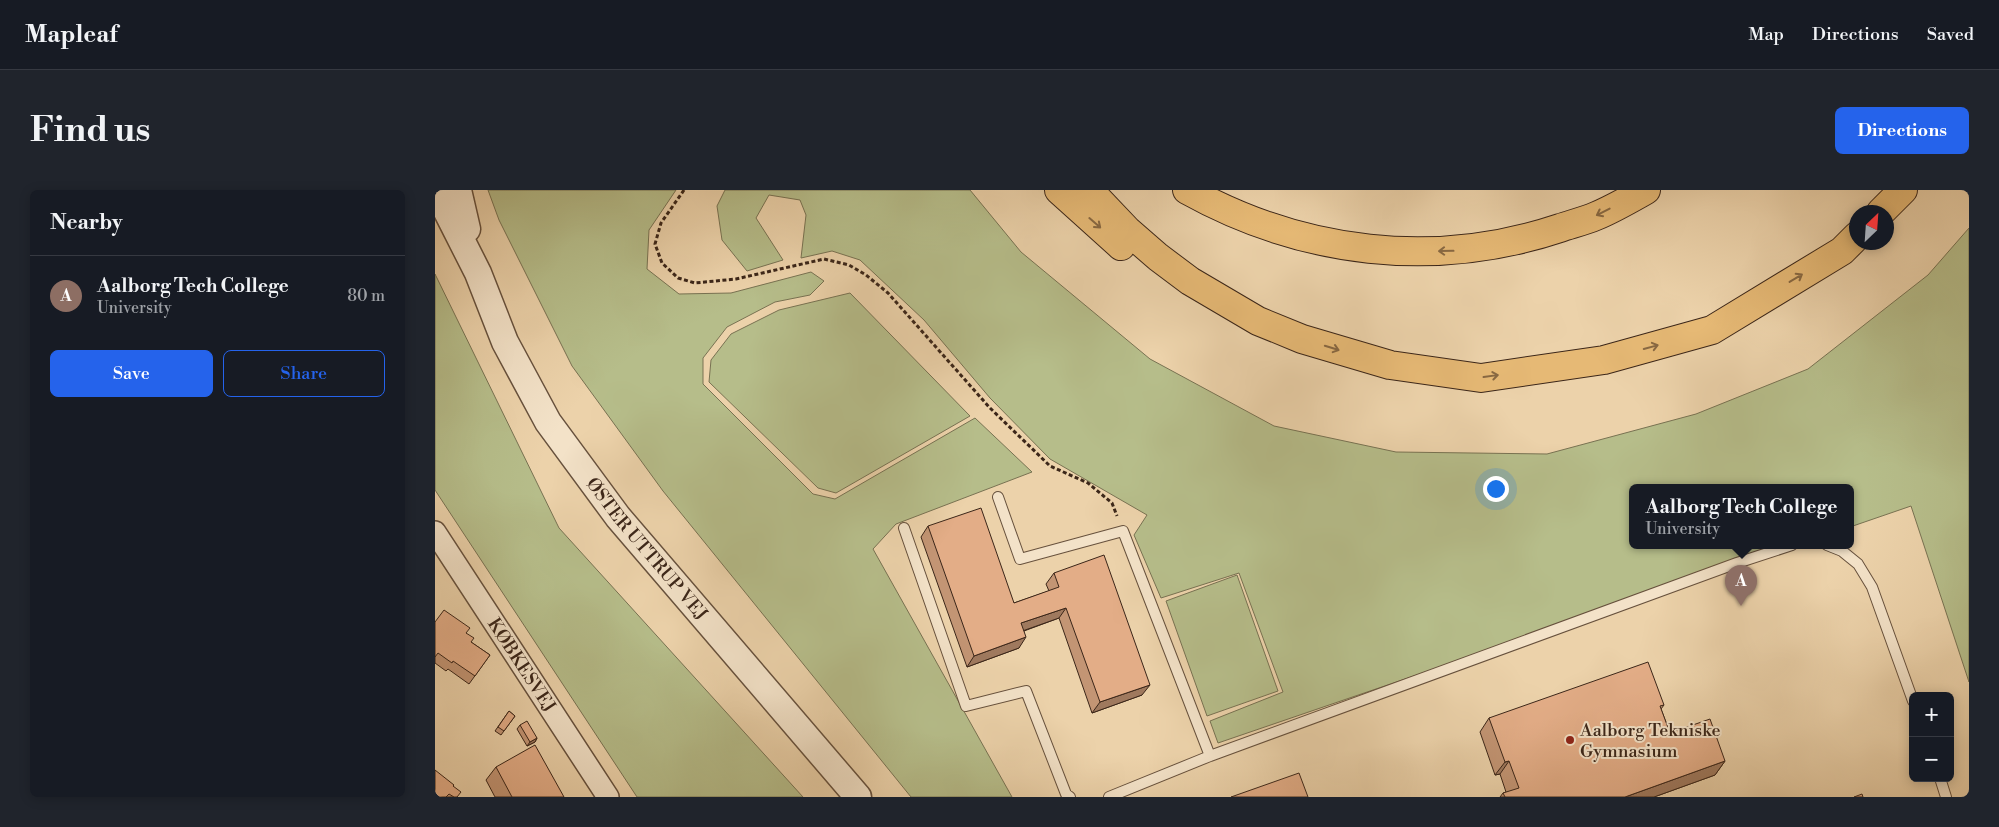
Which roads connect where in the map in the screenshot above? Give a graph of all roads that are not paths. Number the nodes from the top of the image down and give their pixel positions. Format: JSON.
{"nodes":[{"id":1,"x":436,"y":190,"type":"edge"},
{"id":2,"x":458,"y":190,"type":"edge"},
{"id":3,"x":1059,"y":190,"type":"edge"},
{"id":4,"x":1089,"y":190,"type":"edge"},
{"id":5,"x":1187,"y":190,"type":"edge"},
{"id":6,"x":1220,"y":190,"type":"edge"},
{"id":7,"x":1646,"y":190,"type":"edge"},
{"id":8,"x":1903,"y":190,"type":"edge"},
{"id":9,"x":1888,"y":205,"type":"edge"},
{"id":10,"x":1307,"y":239,"type":"junction"},
{"id":11,"x":1849,"y":244,"type":"edge"},
{"id":12,"x":478,"y":273,"type":"junction"},
{"id":13,"x":1303,"y":339,"type":"junction"},
{"id":14,"x":999,"y":497,"type":"dead end"},
{"id":15,"x":904,"y":528,"type":"dead end"},
{"id":16,"x":435,"y":532,"type":"edge"},
{"id":17,"x":1780,"y":549,"type":"edge"},
{"id":18,"x":1837,"y":549,"type":"edge"},
{"id":19,"x":1910,"y":692,"type":"edge"},
{"id":20,"x":1210,"y":756,"type":"junction"},
{"id":21,"x":1941,"y":782,"type":"edge"},
{"id":22,"x":608,"y":797,"type":"edge"},
{"id":23,"x":858,"y":797,"type":"edge"},
{"id":24,"x":1070,"y":797,"type":"edge"},
{"id":25,"x":1109,"y":797,"type":"edge"},
{"id":26,"x":1946,"y":797,"type":"edge"}],
"edges":[{"from":1,"to":12,"type":"street","name":"ØSTER UTTRUP VEJ"},
{"from":2,"to":12,"type":"street","name":"ØSTER UTTRUP VEJ"},
{"from":3,"to":13,"type":"highway","one_way":true},
{"from":4,"to":13,"type":"highway"},
{"from":5,"to":10,"type":"highway"},
{"from":6,"to":10,"type":"highway"},
{"from":7,"to":10,"type":"highway","one_way":true},
{"from":8,"to":9,"type":"highway"},
{"from":13,"to":11,"type":"highway","one_way":true},
{"from":12,"to":23,"type":"street","name":"ØSTER UTTRUP VEJ"},
{"from":14,"to":20,"type":"lane"},
{"from":15,"to":24,"type":"lane"},
{"from":16,"to":22,"type":"street","name":"KØBKESVEJ"},
{"from":17,"to":20,"type":"lane"},
{"from":18,"to":19,"type":"lane"},
{"from":20,"to":25,"type":"lane"},
{"from":21,"to":26,"type":"lane"}]}
